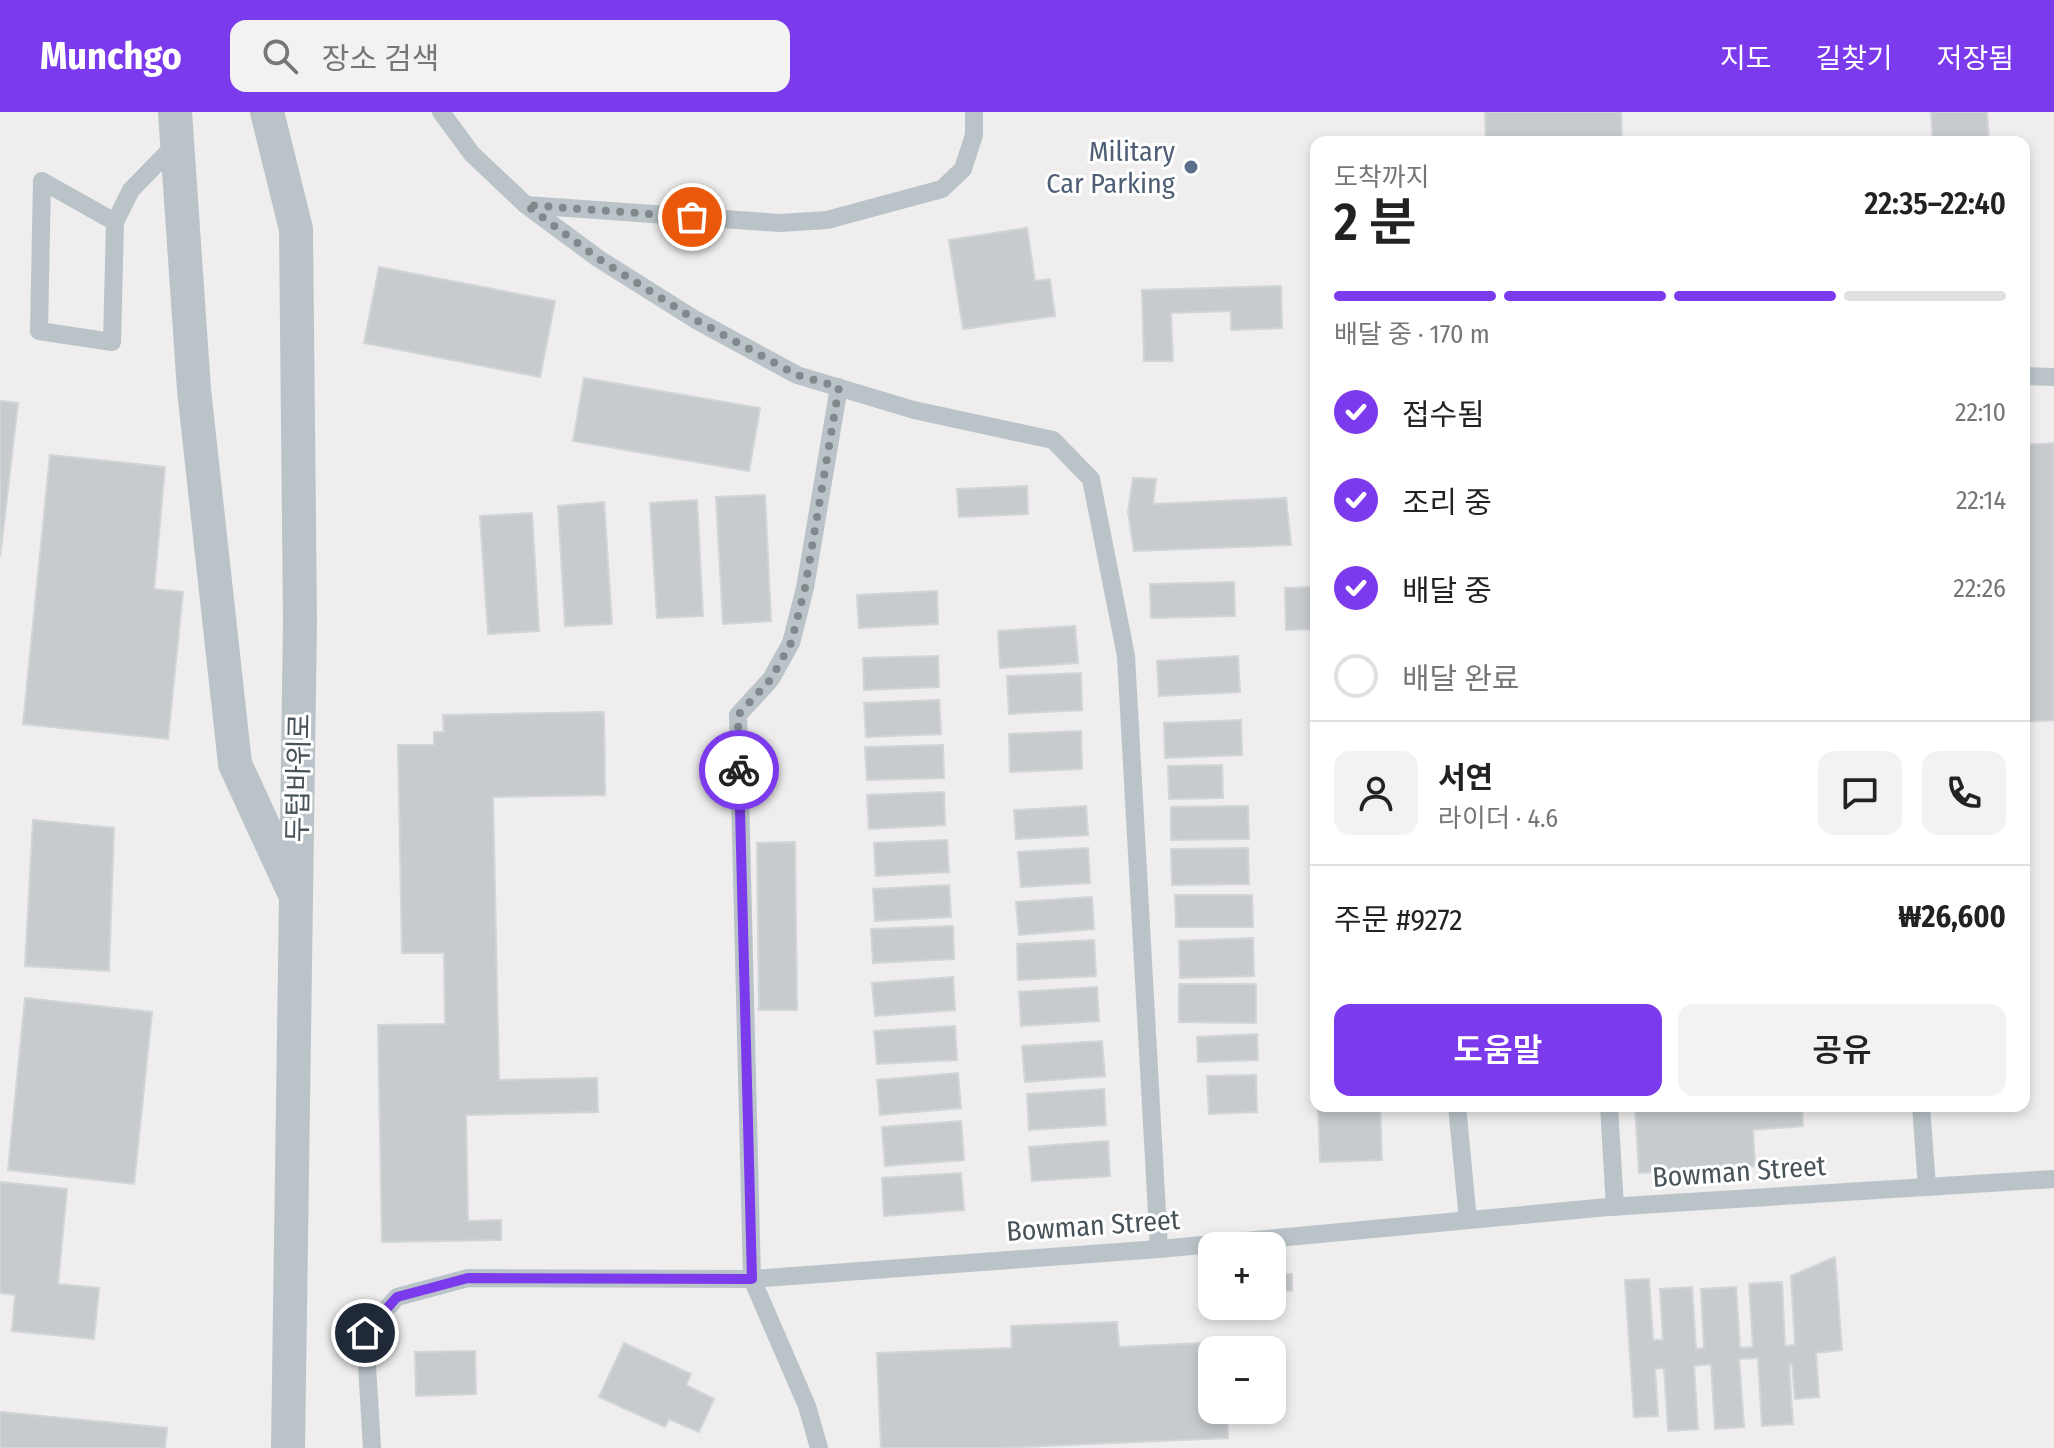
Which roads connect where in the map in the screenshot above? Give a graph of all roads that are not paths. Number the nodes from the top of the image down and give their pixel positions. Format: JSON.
{"nodes":[{"id":1,"x":267,"y":112,"type":"edge"},
{"id":2,"x":441,"y":112,"type":"edge"},
{"id":3,"x":974,"y":112,"type":"edge"},
{"id":4,"x":176,"y":127,"type":"edge"},
{"id":5,"x":526,"y":205,"type":"junction"},
{"id":6,"x":115,"y":222,"type":"junction"},
{"id":7,"x":2030,"y":376,"type":"edge"},
{"id":8,"x":2054,"y":377,"type":"edge"},
{"id":9,"x":839,"y":387,"type":"junction"},
{"id":10,"x":296,"y":896,"type":"junction"},
{"id":11,"x":1458,"y":1112,"type":"edge"},
{"id":12,"x":1609,"y":1112,"type":"edge"},
{"id":13,"x":1921,"y":1112,"type":"edge"},
{"id":14,"x":2054,"y":1179,"type":"edge"},
{"id":15,"x":1927,"y":1187,"type":"junction"},
{"id":16,"x":1615,"y":1207,"type":"junction"},
{"id":17,"x":1468,"y":1220,"type":"junction"},
{"id":18,"x":1159,"y":1249,"type":"junction"},
{"id":19,"x":752,"y":1279,"type":"junction"},
{"id":20,"x":288,"y":1448,"type":"edge"},
{"id":21,"x":372,"y":1448,"type":"edge"},
{"id":22,"x":819,"y":1448,"type":"edge"}],
"edges":[{"from":1,"to":10,"type":"street","name":"두텁바위로"},
{"from":2,"to":5,"type":"lane"},
{"from":3,"to":5,"type":"lane"},
{"from":4,"to":6,"type":"lane"},
{"from":4,"to":10,"type":"street"},
{"from":5,"to":9,"type":"lane"},
{"from":6,"to":6,"type":"lane"},
{"from":7,"to":8,"type":"lane"},
{"from":9,"to":18,"type":"lane"},
{"from":9,"to":19,"type":"lane"},
{"from":10,"to":20,"type":"street","name":"두텁바위로"},
{"from":11,"to":17,"type":"lane"},
{"from":12,"to":16,"type":"lane"},
{"from":13,"to":15,"type":"lane"},
{"from":14,"to":15,"type":"lane","name":"Bowman Street"},
{"from":15,"to":16,"type":"lane","name":"Bowman Street"},
{"from":16,"to":17,"type":"lane","name":"Bowman Street"},
{"from":17,"to":18,"type":"lane","name":"Bowman Street"},
{"from":18,"to":19,"type":"lane","name":"Bowman Street"},
{"from":19,"to":21,"type":"lane","name":"Bowman Street"},
{"from":19,"to":22,"type":"lane"}]}
